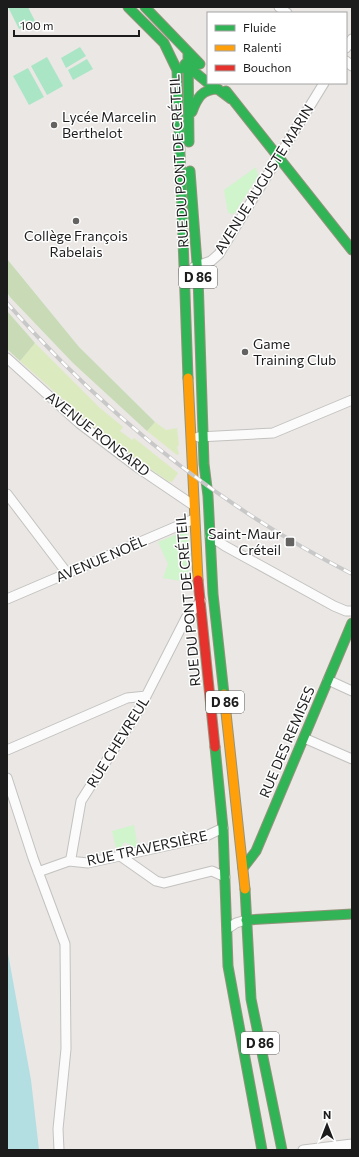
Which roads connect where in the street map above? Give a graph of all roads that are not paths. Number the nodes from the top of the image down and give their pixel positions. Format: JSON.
{"nodes":[{"id":1,"x":128,"y":7,"type":"edge"},
{"id":2,"x":145,"y":7,"type":"edge"},
{"id":3,"x":188,"y":52,"type":"junction"},
{"id":4,"x":173,"y":56,"type":"junction"},
{"id":5,"x":200,"y":64,"type":"junction"},
{"id":6,"x":188,"y":67,"type":"junction"},
{"id":7,"x":177,"y":70,"type":"junction"},
{"id":8,"x":207,"y":70,"type":"edge"},
{"id":9,"x":207,"y":82,"type":"edge"},
{"id":10,"x":323,"y":84,"type":"edge"},
{"id":11,"x":219,"y":86,"type":"edge"},
{"id":12,"x":189,"y":118,"type":"junction"},
{"id":13,"x":278,"y":157,"type":"junction"},
{"id":14,"x":352,"y":250,"type":"edge"},
{"id":15,"x":184,"y":267,"type":"junction"},
{"id":16,"x":198,"y":267,"type":"junction"},
{"id":17,"x":7,"y":358,"type":"edge"},
{"id":18,"x":352,"y":400,"type":"edge"},
{"id":19,"x":205,"y":436,"type":"junction"},
{"id":20,"x":190,"y":437,"type":"junction"},
{"id":21,"x":7,"y":494,"type":"edge"},
{"id":22,"x":193,"y":505,"type":"junction"},
{"id":23,"x":194,"y":519,"type":"junction"},
{"id":24,"x":210,"y":522,"type":"junction"},
{"id":25,"x":210,"y":536,"type":"junction"},
{"id":26,"x":211,"y":552,"type":"junction"},
{"id":27,"x":196,"y":554,"type":"junction"},
{"id":28,"x":67,"y":573,"type":"junction"},
{"id":29,"x":7,"y":599,"type":"edge"},
{"id":30,"x":201,"y":601,"type":"junction"},
{"id":31,"x":352,"y":610,"type":"edge"},
{"id":32,"x":352,"y":623,"type":"edge"},
{"id":33,"x":328,"y":680,"type":"junction"},
{"id":34,"x":352,"y":691,"type":"edge"},
{"id":35,"x":146,"y":696,"type":"junction"},
{"id":36,"x":304,"y":738,"type":"junction"},
{"id":37,"x":7,"y":750,"type":"edge"},
{"id":38,"x":352,"y":759,"type":"edge"},
{"id":39,"x":7,"y":778,"type":"edge"},
{"id":40,"x":223,"y":828,"type":"junction"},
{"id":41,"x":119,"y":855,"type":"junction"},
{"id":42,"x":69,"y":861,"type":"junction"},
{"id":43,"x":243,"y":868,"type":"junction"},
{"id":44,"x":38,"y":872,"type":"junction"},
{"id":45,"x":225,"y":877,"type":"junction"},
{"id":46,"x":352,"y":914,"type":"edge"},
{"id":47,"x":246,"y":920,"type":"junction"},
{"id":48,"x":226,"y":929,"type":"junction"},
{"id":49,"x":352,"y":1144,"type":"edge"},
{"id":50,"x":59,"y":1150,"type":"edge"},
{"id":51,"x":262,"y":1150,"type":"edge"},
{"id":52,"x":282,"y":1150,"type":"edge"},
{"id":53,"x":303,"y":1150,"type":"edge"}],
"edges":[{"from":1,"to":4,"type":"main road","number":"D 86"},
{"from":2,"to":3,"type":"main road"},
{"from":3,"to":5,"type":"main road"},
{"from":3,"to":6,"type":"main road","name":"RUE DU PONT DE CRÉTEIL","number":"D 86"},
{"from":4,"to":6,"type":"main road"},
{"from":4,"to":7,"type":"main road","name":"RUE DU PONT DE CRÉTEIL","number":"D 86"},
{"from":5,"to":6,"type":"main road"},
{"from":5,"to":8,"type":"main road"},
{"from":6,"to":7,"type":"main road"},
{"from":6,"to":9,"type":"main road"},
{"from":6,"to":12,"type":"main road","name":"RUE DU PONT DE CRÉTEIL","number":"D 86"},
{"from":7,"to":15,"type":"main road","name":"RUE DU PONT DE CRÉTEIL","number":"D 86"},
{"from":10,"to":13,"type":"street","name":"AVENUE AUGUSTE MARIN"},
{"from":11,"to":12,"type":"main road"},
{"from":11,"to":13,"type":"main road"},
{"from":12,"to":16,"type":"main road","name":"RUE DU PONT DE CRÉTEIL","number":"D 86"},
{"from":13,"to":14,"type":"main road"},
{"from":13,"to":16,"type":"street","name":"AVENUE AUGUSTE MARIN"},
{"from":15,"to":16,"type":"street"},
{"from":15,"to":20,"type":"main road","name":"RUE DU PONT DE CRÉTEIL","number":"D 86"},
{"from":16,"to":19,"type":"main road","name":"RUE DU PONT DE CRÉTEIL","number":"D 86"},
{"from":17,"to":22,"type":"street","name":"AVENUE RONSARD"},
{"from":18,"to":19,"type":"street"},
{"from":19,"to":20,"type":"street"},
{"from":19,"to":24,"type":"main road","name":"RUE DU PONT DE CRÉTEIL","number":"D 86"},
{"from":20,"to":22,"type":"main road","name":"RUE DU PONT DE CRÉTEIL","number":"D 86"},
{"from":21,"to":28,"type":"street"},
{"from":22,"to":23,"type":"main road","name":"RUE DU PONT DE CRÉTEIL","number":"D 86"},
{"from":22,"to":24,"type":"main road"},
{"from":23,"to":25,"type":"main road"},
{"from":23,"to":27,"type":"main road","name":"RUE DU PONT DE CRÉTEIL","number":"D 86"},
{"from":23,"to":28,"type":"street","name":"AVENUE NOËL"},
{"from":24,"to":25,"type":"main road","name":"RUE DU PONT DE CRÉTEIL","number":"D 86"},
{"from":25,"to":26,"type":"main road","name":"RUE DU PONT DE CRÉTEIL","number":"D 86"},
{"from":25,"to":31,"type":"street"},
{"from":26,"to":27,"type":"main road"},
{"from":26,"to":43,"type":"main road","name":"RUE DU PONT DE CRÉTEIL","number":"D 86"},
{"from":27,"to":30,"type":"main road","name":"RUE DU PONT DE CRÉTEIL","number":"D 86"},
{"from":28,"to":29,"type":"street","name":"AVENUE NOËL"},
{"from":30,"to":35,"type":"street","name":"RUE CHEVREUL"},
{"from":30,"to":40,"type":"main road","name":"RUE DU PONT DE CRÉTEIL","number":"D 86"},
{"from":32,"to":33,"type":"main road","name":"RUE DES REMISES"},
{"from":33,"to":34,"type":"street"},
{"from":33,"to":36,"type":"main road","name":"RUE DES REMISES"},
{"from":35,"to":37,"type":"street"},
{"from":35,"to":42,"type":"street","name":"RUE CHEVREUL"},
{"from":36,"to":38,"type":"street"},
{"from":36,"to":43,"type":"main road","name":"RUE DES REMISES"},
{"from":39,"to":44,"type":"street"},
{"from":40,"to":41,"type":"street","name":"RUE TRAVERSIÈRE"},
{"from":40,"to":45,"type":"main road","name":"RUE DU PONT DE CRÉTEIL","number":"D 86"},
{"from":41,"to":42,"type":"street","name":"RUE TRAVERSIÈRE"},
{"from":41,"to":45,"type":"street"},
{"from":42,"to":44,"type":"street"},
{"from":43,"to":47,"type":"main road","name":"RUE DU PONT DE CRÉTEIL","number":"D 86"},
{"from":44,"to":50,"type":"street"},
{"from":45,"to":48,"type":"main road","name":"RUE DU PONT DE CRÉTEIL","number":"D 86"},
{"from":46,"to":47,"type":"main road"},
{"from":47,"to":48,"type":"street"},
{"from":47,"to":52,"type":"main road","name":"RUE DU PONT DE CRÉTEIL","number":"D 86"},
{"from":48,"to":51,"type":"main road","name":"RUE DU PONT DE CRÉTEIL","number":"D 86"},
{"from":49,"to":53,"type":"street"}]}
